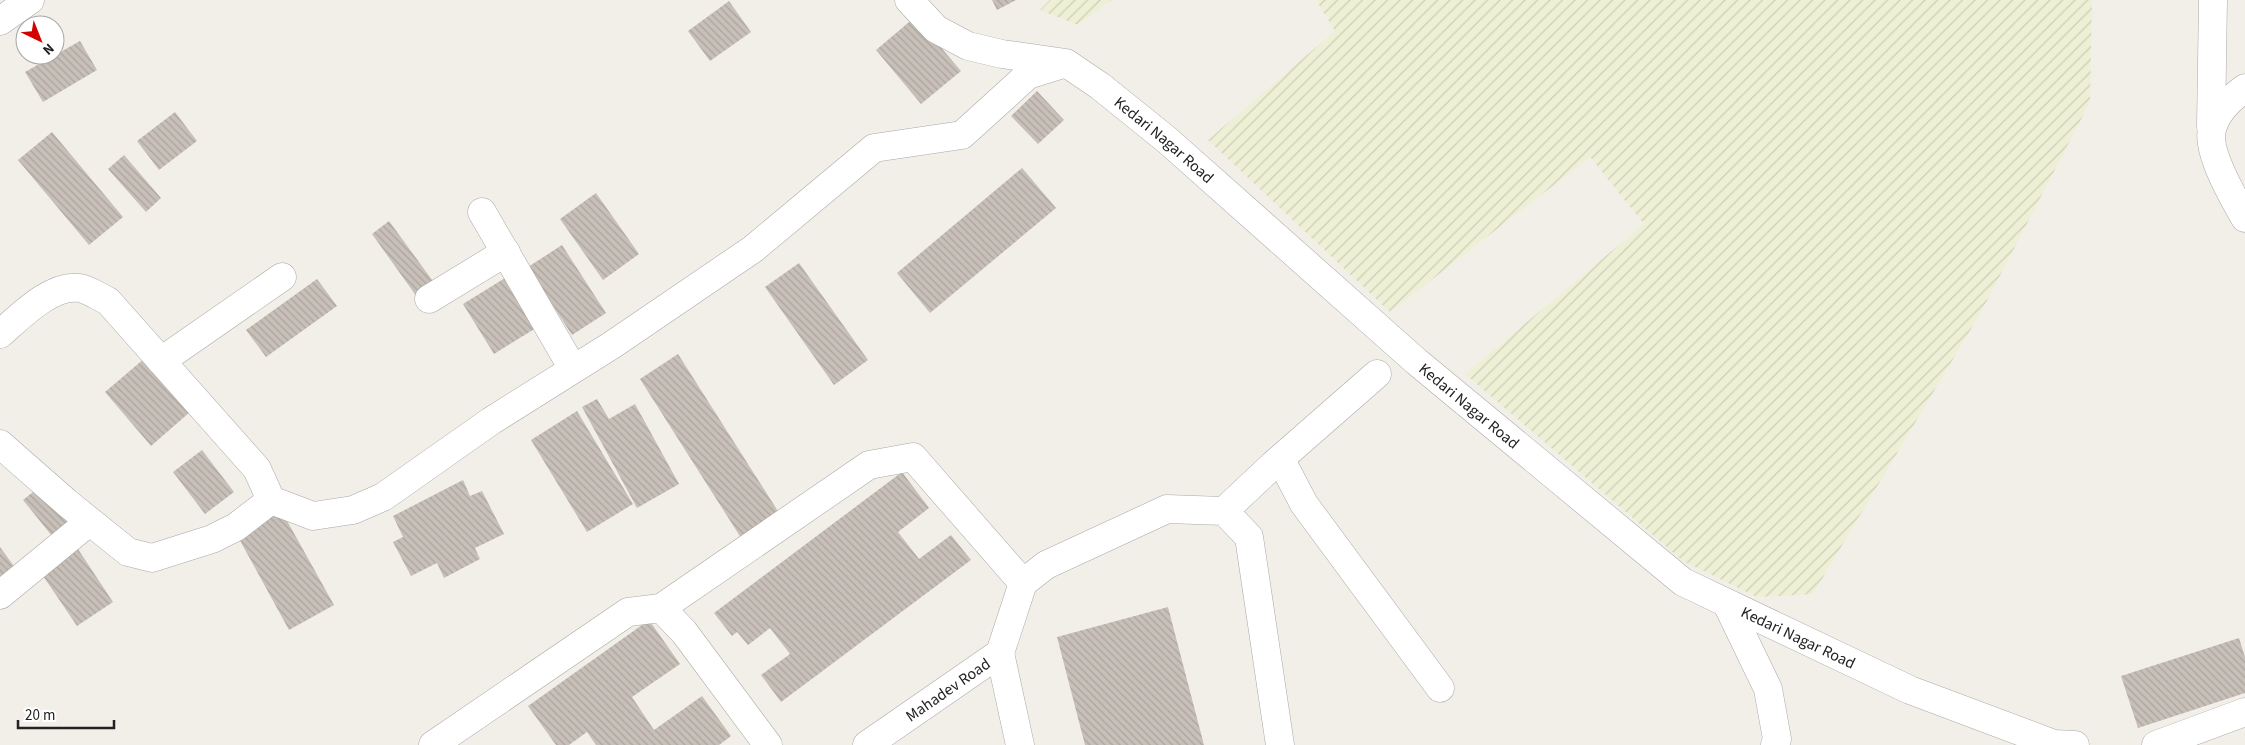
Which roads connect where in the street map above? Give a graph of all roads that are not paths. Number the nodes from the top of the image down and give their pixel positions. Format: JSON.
{"nodes":[{"id":1,"x":30,"y":0,"type":"edge"},
{"id":2,"x":909,"y":0,"type":"edge"},
{"id":3,"x":2213,"y":0,"type":"edge"},
{"id":4,"x":0,"y":21,"type":"edge"},
{"id":5,"x":1066,"y":63,"type":"junction"},
{"id":6,"x":2245,"y":88,"type":"edge"},
{"id":7,"x":2211,"y":130,"type":"junction"},
{"id":8,"x":482,"y":212,"type":"dead end"},
{"id":9,"x":2245,"y":218,"type":"edge"},
{"id":10,"x":506,"y":252,"type":"junction"},
{"id":11,"x":282,"y":278,"type":"dead end"},
{"id":12,"x":429,"y":299,"type":"dead end"},
{"id":13,"x":0,"y":334,"type":"edge"},
{"id":14,"x":161,"y":360,"type":"junction"},
{"id":15,"x":573,"y":369,"type":"junction"},
{"id":16,"x":1377,"y":374,"type":"dead end"},
{"id":17,"x":0,"y":444,"type":"edge"},
{"id":18,"x":1281,"y":460,"type":"junction"},
{"id":19,"x":271,"y":500,"type":"junction"},
{"id":20,"x":1224,"y":510,"type":"junction"},
{"id":21,"x":89,"y":522,"type":"junction"},
{"id":22,"x":1023,"y":583,"type":"junction"},
{"id":23,"x":0,"y":596,"type":"edge"},
{"id":24,"x":1727,"y":604,"type":"junction"},
{"id":25,"x":661,"y":608,"type":"junction"},
{"id":26,"x":1000,"y":653,"type":"junction"},
{"id":27,"x":1440,"y":688,"type":"dead end"},
{"id":28,"x":2242,"y":717,"type":"edge"},
{"id":29,"x":2022,"y":738,"type":"edge"},
{"id":30,"x":1778,"y":743,"type":"edge"},
{"id":31,"x":433,"y":745,"type":"edge"},
{"id":32,"x":768,"y":745,"type":"edge"},
{"id":33,"x":867,"y":745,"type":"edge"},
{"id":34,"x":1020,"y":745,"type":"edge"},
{"id":35,"x":1280,"y":745,"type":"edge"},
{"id":36,"x":2075,"y":745,"type":"edge"},
{"id":37,"x":2156,"y":745,"type":"edge"}],
"edges":[{"from":1,"to":4,"type":"street"},
{"from":2,"to":5,"type":"street","name":"Kedari Nagar Road"},
{"from":3,"to":7,"type":"street"},
{"from":5,"to":15,"type":"street"},
{"from":5,"to":24,"type":"street","name":"Kedari Nagar Road"},
{"from":6,"to":7,"type":"street"},
{"from":7,"to":9,"type":"street"},
{"from":8,"to":10,"type":"street"},
{"from":10,"to":12,"type":"street"},
{"from":10,"to":15,"type":"street"},
{"from":11,"to":14,"type":"street"},
{"from":13,"to":14,"type":"street"},
{"from":14,"to":19,"type":"street"},
{"from":15,"to":19,"type":"street"},
{"from":16,"to":18,"type":"street"},
{"from":17,"to":21,"type":"street"},
{"from":18,"to":20,"type":"street"},
{"from":18,"to":27,"type":"street"},
{"from":19,"to":21,"type":"street"},
{"from":20,"to":22,"type":"street"},
{"from":20,"to":35,"type":"street"},
{"from":21,"to":23,"type":"street"},
{"from":22,"to":25,"type":"street"},
{"from":22,"to":26,"type":"street"},
{"from":24,"to":29,"type":"street","name":"Kedari Nagar Road"},
{"from":24,"to":30,"type":"street"},
{"from":25,"to":31,"type":"street"},
{"from":25,"to":32,"type":"street"},
{"from":26,"to":33,"type":"street","name":"Mahadev Road"},
{"from":26,"to":34,"type":"street","name":"Mahadev Road"},
{"from":28,"to":37,"type":"street"},
{"from":29,"to":36,"type":"street","name":"Kedari Nagar Road"}]}
